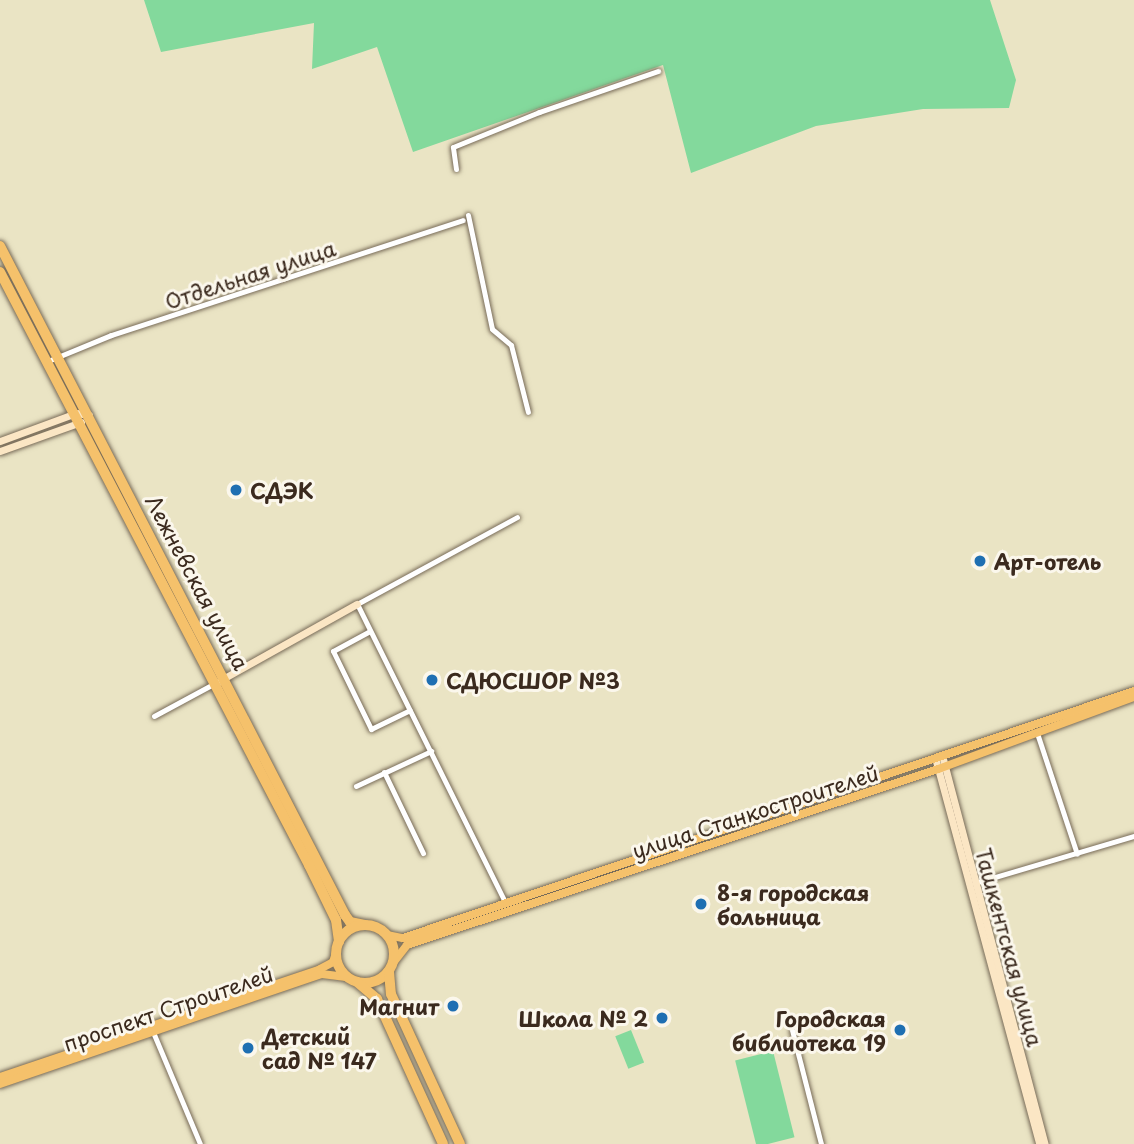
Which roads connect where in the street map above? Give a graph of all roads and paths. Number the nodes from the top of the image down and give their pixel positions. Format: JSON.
{"nodes":[{"id":1,"x":658,"y":71,"type":"dead end"},
{"id":2,"x":456,"y":169,"type":"dead end"},
{"id":3,"x":0,"y":246,"type":"edge"},
{"id":4,"x":0,"y":272,"type":"edge"},
{"id":5,"x":53,"y":359,"type":"junction"},
{"id":6,"x":528,"y":412,"type":"dead end"},
{"id":7,"x":90,"y":415,"type":"junction"},
{"id":8,"x":78,"y":418,"type":"junction"},
{"id":9,"x":0,"y":441,"type":"edge"},
{"id":10,"x":0,"y":451,"type":"edge"},
{"id":11,"x":517,"y":517,"type":"dead end"},
{"id":12,"x":357,"y":604,"type":"junction"},
{"id":13,"x":370,"y":631,"type":"junction"},
{"id":14,"x":226,"y":677,"type":"junction"},
{"id":15,"x":215,"y":682,"type":"junction"},
{"id":16,"x":1134,"y":691,"type":"edge"},
{"id":17,"x":1134,"y":697,"type":"edge"},
{"id":18,"x":410,"y":710,"type":"junction"},
{"id":19,"x":154,"y":716,"type":"dead end"},
{"id":20,"x":1037,"y":733,"type":"junction"},
{"id":21,"x":431,"y":751,"type":"junction"},
{"id":22,"x":940,"y":764,"type":"junction"},
{"id":23,"x":384,"y":772,"type":"junction"},
{"id":24,"x":356,"y":786,"type":"dead end"},
{"id":25,"x":1134,"y":836,"type":"edge"},
{"id":26,"x":422,"y":853,"type":"dead end"},
{"id":27,"x":1077,"y":854,"type":"junction"},
{"id":28,"x":972,"y":883,"type":"junction"},
{"id":29,"x":506,"y":904,"type":"junction"},
{"id":30,"x":366,"y":925,"type":"junction"},
{"id":31,"x":387,"y":935,"type":"junction"},
{"id":32,"x":337,"y":947,"type":"junction"},
{"id":33,"x":391,"y":967,"type":"junction"},
{"id":34,"x":346,"y":977,"type":"junction"},
{"id":35,"x":357,"y":982,"type":"junction"},
{"id":36,"x":1006,"y":1011,"type":"junction"},
{"id":37,"x":152,"y":1029,"type":"junction"},
{"id":38,"x":792,"y":1030,"type":"dead end"},
{"id":39,"x":0,"y":1077,"type":"edge"},
{"id":40,"x":0,"y":1084,"type":"edge"},
{"id":41,"x":200,"y":1144,"type":"edge"},
{"id":42,"x":443,"y":1144,"type":"edge"},
{"id":43,"x":460,"y":1144,"type":"edge"},
{"id":44,"x":821,"y":1144,"type":"edge"},
{"id":45,"x":1039,"y":1144,"type":"edge"},
{"id":46,"x":1045,"y":1144,"type":"edge"}],
"edges":[{"from":1,"to":2,"type":"street"},
{"from":3,"to":5,"type":"highway","name":"Лежневская улица"},
{"from":4,"to":5,"type":"highway","name":"Лежневская улица"},
{"from":5,"to":6,"type":"street","name":"Отдельная улица"},
{"from":5,"to":7,"type":"highway","name":"Лежневская улица"},
{"from":5,"to":8,"type":"highway","name":"Лежневская улица"},
{"from":7,"to":8,"type":"main road"},
{"from":7,"to":14,"type":"highway","name":"Лежневская улица"},
{"from":8,"to":9,"type":"main road"},
{"from":8,"to":10,"type":"main road"},
{"from":8,"to":15,"type":"highway","name":"Лежневская улица"},
{"from":11,"to":12,"type":"street"},
{"from":12,"to":13,"type":"street"},
{"from":12,"to":14,"type":"main road"},
{"from":13,"to":18,"type":"street"},
{"from":13,"to":18,"type":"street"},
{"from":14,"to":15,"type":"main road"},
{"from":14,"to":30,"type":"highway","name":"Лежневская улица"},
{"from":15,"to":19,"type":"street"},
{"from":15,"to":32,"type":"highway","name":"Лежневская улица"},
{"from":16,"to":22,"type":"main road","name":"улица Станкостроителей"},
{"from":17,"to":20,"type":"main road","name":"улица Станкостроителей"},
{"from":18,"to":21,"type":"street"},
{"from":20,"to":22,"type":"main road","name":"улица Станкостроителей"},
{"from":20,"to":27,"type":"street"},
{"from":21,"to":23,"type":"street"},
{"from":21,"to":29,"type":"street"},
{"from":22,"to":28,"type":"main road","name":"Ташкентская улица"},
{"from":22,"to":29,"type":"main road","name":"улица Станкостроителей"},
{"from":22,"to":33,"type":"main road","name":"улица Станкостроителей"},
{"from":23,"to":24,"type":"street"},
{"from":23,"to":26,"type":"street"},
{"from":25,"to":27,"type":"street"},
{"from":27,"to":28,"type":"street"},
{"from":28,"to":36,"type":"main road","name":"Ташкентская улица"},
{"from":29,"to":31,"type":"main road","name":"улица Станкостроителей"},
{"from":30,"to":31,"type":"highway"},
{"from":30,"to":32,"type":"highway"},
{"from":31,"to":33,"type":"highway"},
{"from":32,"to":34,"type":"highway"},
{"from":32,"to":37,"type":"main road","name":"проспект Строителей"},
{"from":33,"to":35,"type":"highway"},
{"from":33,"to":43,"type":"highway"},
{"from":34,"to":35,"type":"highway"},
{"from":34,"to":37,"type":"main road","name":"проспект Строителей"},
{"from":35,"to":42,"type":"highway"},
{"from":36,"to":45,"type":"main road","name":"Ташкентская улица"},
{"from":36,"to":46,"type":"main road","name":"Ташкентская улица"},
{"from":37,"to":39,"type":"main road","name":"проспект Строителей"},
{"from":37,"to":40,"type":"main road","name":"проспект Строителей"},
{"from":37,"to":41,"type":"street"},
{"from":38,"to":44,"type":"street"}]}
